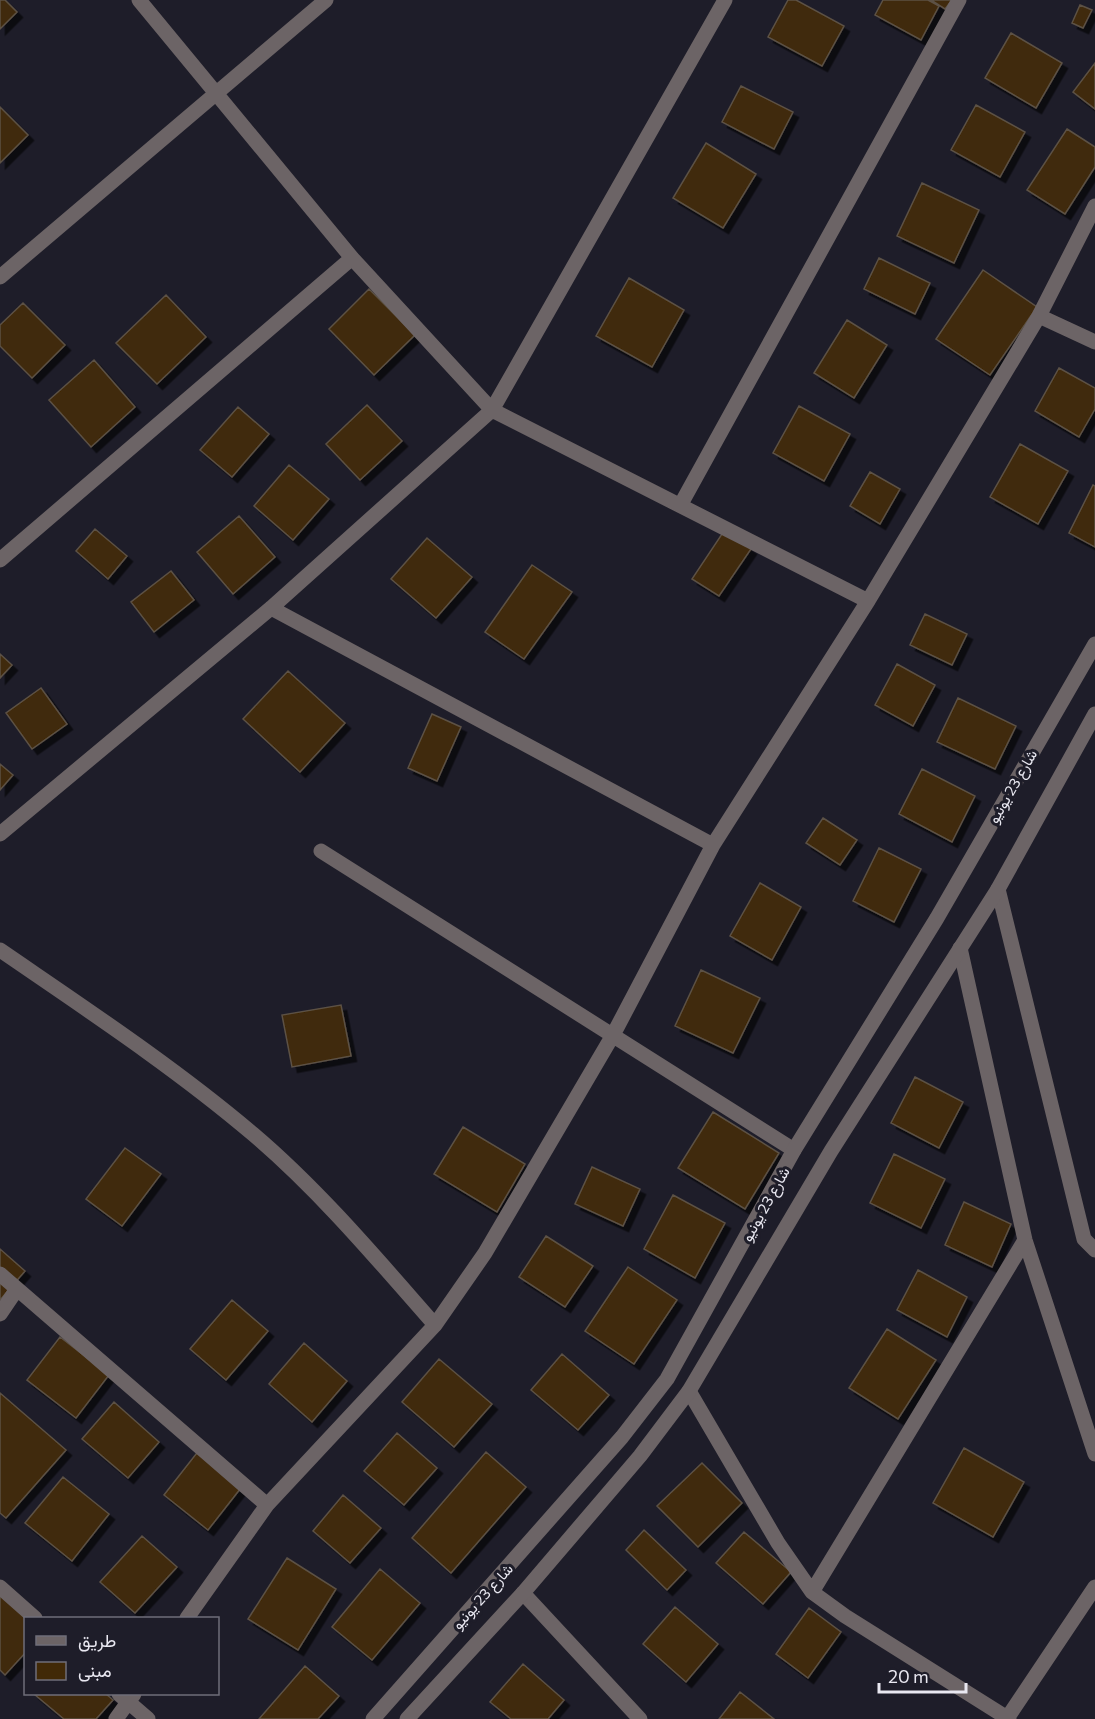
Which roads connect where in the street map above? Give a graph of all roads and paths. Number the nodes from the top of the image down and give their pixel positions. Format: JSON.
{"nodes":[{"id":1,"x":139,"y":0,"type":"edge"},
{"id":2,"x":326,"y":0,"type":"edge"},
{"id":3,"x":725,"y":0,"type":"edge"},
{"id":4,"x":959,"y":0,"type":"edge"},
{"id":5,"x":216,"y":94,"type":"junction"},
{"id":6,"x":1095,"y":206,"type":"edge"},
{"id":7,"x":352,"y":258,"type":"junction"},
{"id":8,"x":0,"y":277,"type":"edge"},
{"id":9,"x":1039,"y":315,"type":"junction"},
{"id":10,"x":1095,"y":342,"type":"edge"},
{"id":11,"x":492,"y":410,"type":"junction"},
{"id":12,"x":681,"y":504,"type":"junction"},
{"id":13,"x":0,"y":560,"type":"edge"},
{"id":14,"x":868,"y":601,"type":"junction"},
{"id":15,"x":271,"y":608,"type":"junction"},
{"id":16,"x":1095,"y":644,"type":"edge"},
{"id":17,"x":1095,"y":714,"type":"edge"},
{"id":18,"x":0,"y":834,"type":"edge"},
{"id":19,"x":713,"y":845,"type":"junction"},
{"id":20,"x":321,"y":851,"type":"dead end"},
{"id":21,"x":998,"y":889,"type":"junction"},
{"id":22,"x":960,"y":948,"type":"junction"},
{"id":23,"x":0,"y":950,"type":"edge"},
{"id":24,"x":613,"y":1035,"type":"junction"},
{"id":25,"x":794,"y":1150,"type":"junction"},
{"id":26,"x":1025,"y":1240,"type":"junction"},
{"id":27,"x":1095,"y":1250,"type":"edge"},
{"id":28,"x":0,"y":1274,"type":"edge"},
{"id":29,"x":17,"y":1289,"type":"junction"},
{"id":30,"x":0,"y":1314,"type":"edge"},
{"id":31,"x":435,"y":1325,"type":"junction"},
{"id":32,"x":667,"y":1379,"type":"junction"},
{"id":33,"x":689,"y":1390,"type":"junction"},
{"id":34,"x":1095,"y":1454,"type":"edge"},
{"id":35,"x":267,"y":1505,"type":"junction"},
{"id":36,"x":0,"y":1587,"type":"edge"},
{"id":37,"x":1095,"y":1587,"type":"edge"},
{"id":38,"x":812,"y":1592,"type":"junction"},
{"id":39,"x":522,"y":1593,"type":"junction"},
{"id":40,"x":34,"y":1617,"type":"edge"},
{"id":41,"x":188,"y":1617,"type":"edge"},
{"id":42,"x":127,"y":1696,"type":"edge"},
{"id":43,"x":1008,"y":1718,"type":"edge"},
{"id":44,"x":116,"y":1719,"type":"edge"},
{"id":45,"x":148,"y":1719,"type":"edge"},
{"id":46,"x":373,"y":1719,"type":"edge"},
{"id":47,"x":407,"y":1719,"type":"edge"},
{"id":48,"x":640,"y":1719,"type":"edge"}],
"edges":[{"from":1,"to":5,"type":"street"},
{"from":2,"to":5,"type":"street"},
{"from":3,"to":11,"type":"street"},
{"from":4,"to":12,"type":"street"},
{"from":5,"to":7,"type":"street"},
{"from":5,"to":8,"type":"street"},
{"from":6,"to":9,"type":"street"},
{"from":7,"to":11,"type":"street"},
{"from":7,"to":13,"type":"street"},
{"from":9,"to":10,"type":"street"},
{"from":9,"to":14,"type":"street"},
{"from":11,"to":12,"type":"street"},
{"from":11,"to":15,"type":"street"},
{"from":12,"to":14,"type":"street"},
{"from":14,"to":19,"type":"street"},
{"from":15,"to":18,"type":"street"},
{"from":15,"to":19,"type":"street"},
{"from":16,"to":25,"type":"street","name":"شارع 23 يونيو"},
{"from":17,"to":21,"type":"street","name":"شارع 23 يونيو"},
{"from":19,"to":24,"type":"street"},
{"from":20,"to":24,"type":"street"},
{"from":21,"to":22,"type":"street","name":"شارع 23 يونيو"},
{"from":21,"to":27,"type":"street"},
{"from":22,"to":26,"type":"street"},
{"from":22,"to":33,"type":"street","name":"شارع 23 يونيو"},
{"from":23,"to":31,"type":"street"},
{"from":24,"to":25,"type":"street"},
{"from":24,"to":31,"type":"street"},
{"from":25,"to":32,"type":"street","name":"شارع 23 يونيو"},
{"from":26,"to":34,"type":"street"},
{"from":26,"to":38,"type":"street"},
{"from":28,"to":29,"type":"street"},
{"from":29,"to":30,"type":"street"},
{"from":29,"to":35,"type":"street"},
{"from":31,"to":35,"type":"street"},
{"from":32,"to":33,"type":"street"},
{"from":32,"to":46,"type":"street","name":"شارع 23 يونيو"},
{"from":33,"to":38,"type":"street"},
{"from":33,"to":39,"type":"street","name":"شارع 23 يونيو"},
{"from":35,"to":41,"type":"street"},
{"from":36,"to":40,"type":"street"},
{"from":37,"to":43,"type":"street"},
{"from":38,"to":43,"type":"street"},
{"from":39,"to":47,"type":"street","name":"شارع 23 يونيو"},
{"from":39,"to":48,"type":"street"},
{"from":42,"to":44,"type":"street"},
{"from":42,"to":45,"type":"street"}]}
